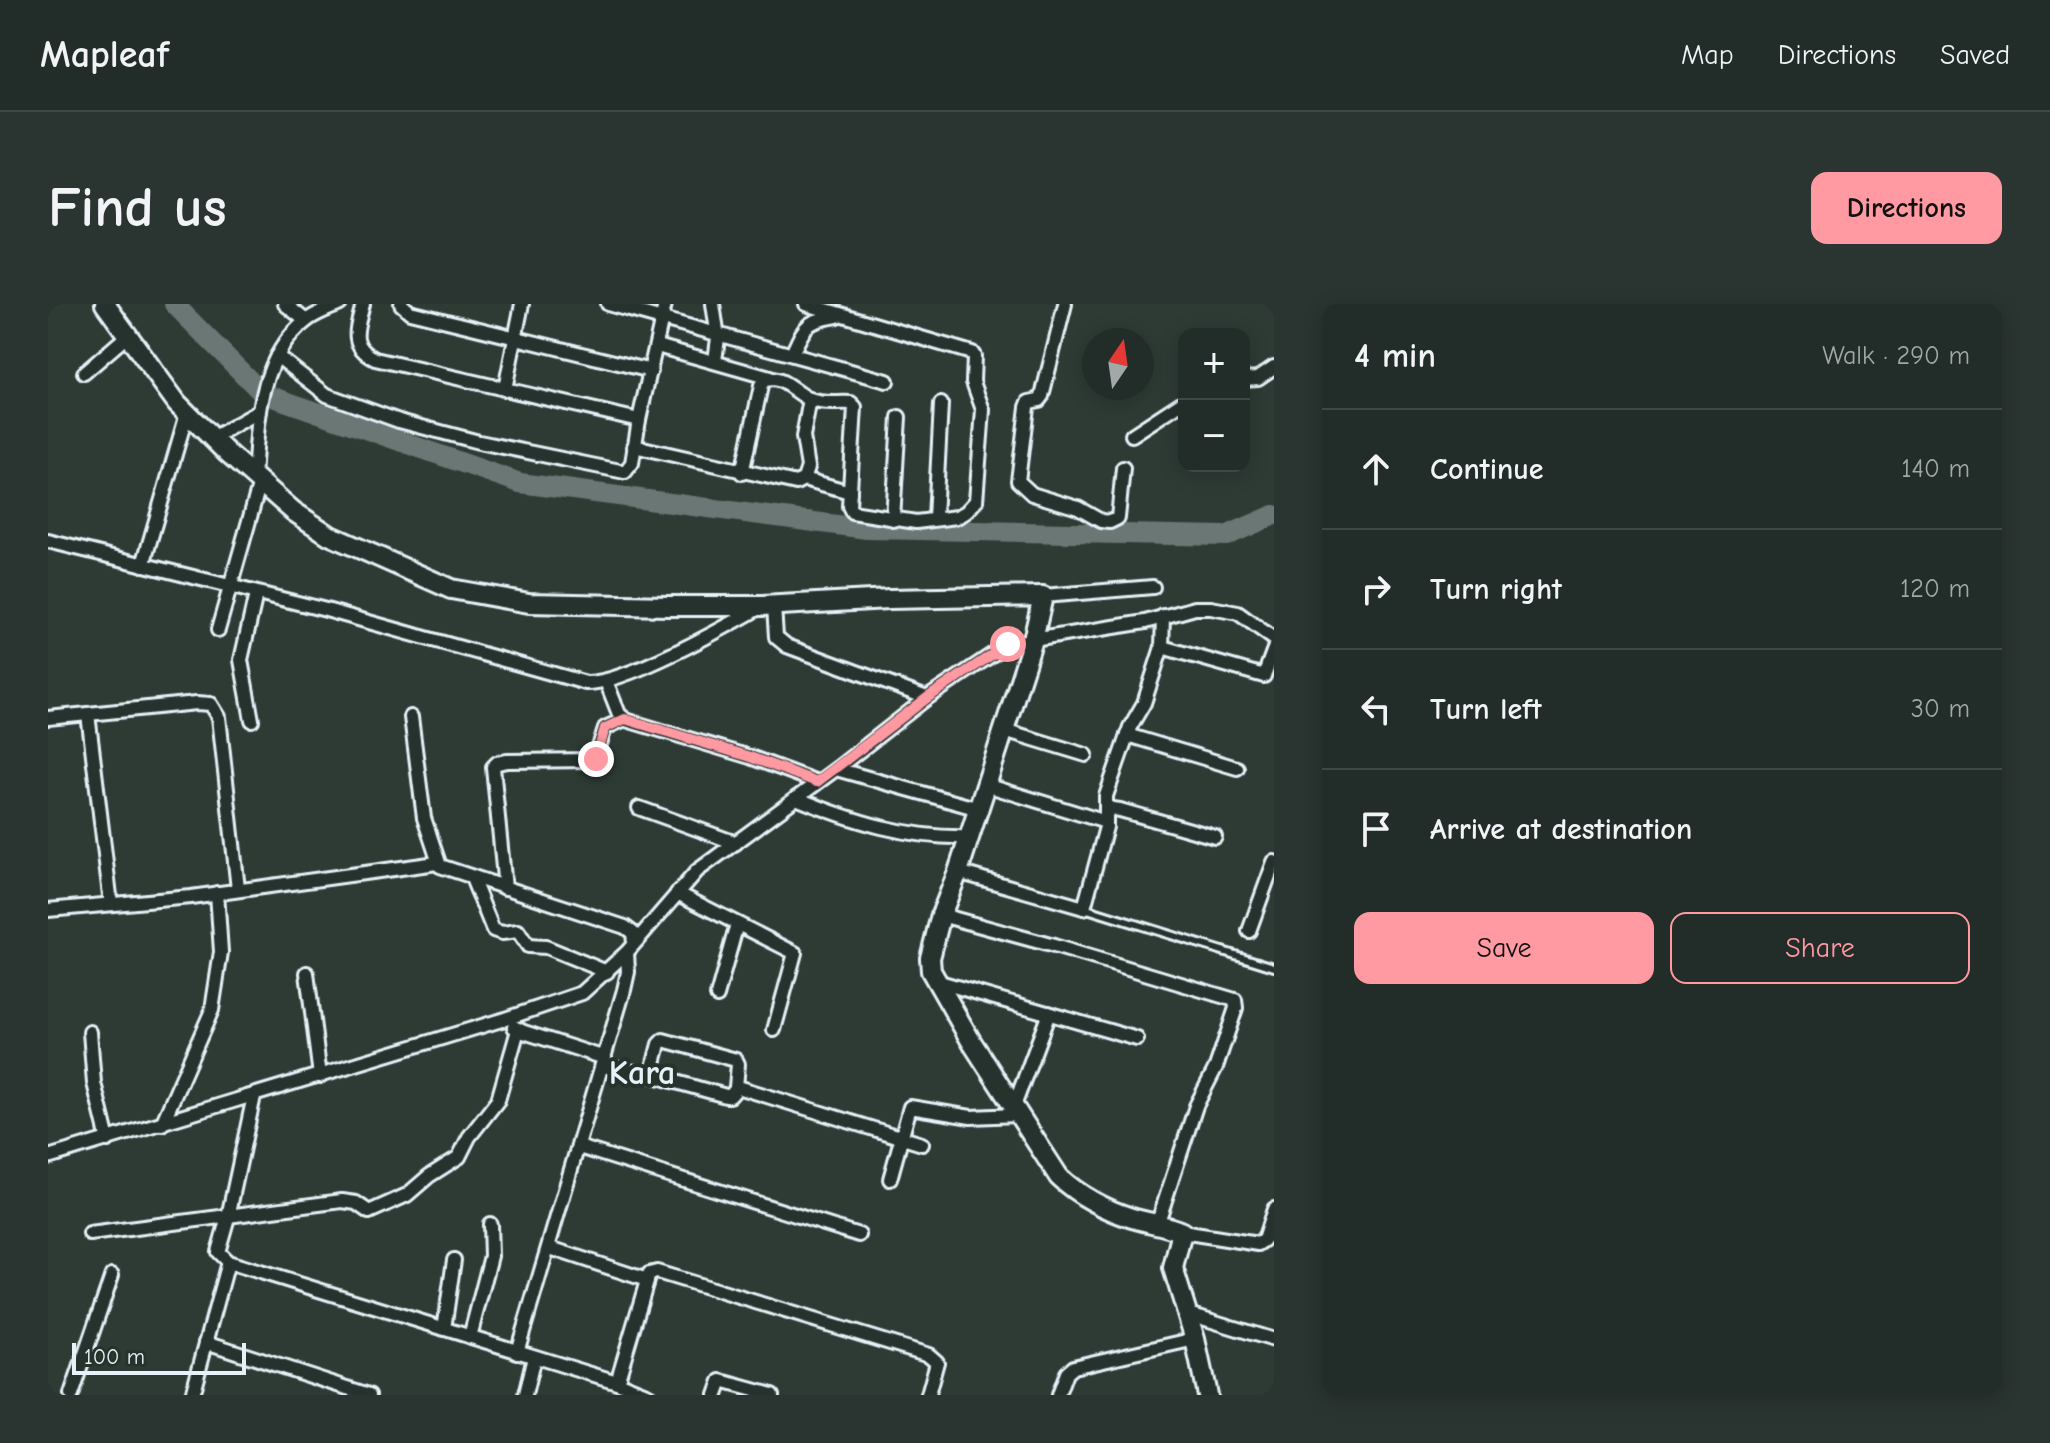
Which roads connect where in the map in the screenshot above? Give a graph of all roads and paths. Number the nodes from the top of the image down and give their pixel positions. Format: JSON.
{"nodes":[{"id":1,"x":105,"y":304,"type":"edge"},
{"id":2,"x":285,"y":304,"type":"edge"},
{"id":3,"x":340,"y":304,"type":"edge"},
{"id":4,"x":363,"y":304,"type":"edge"},
{"id":5,"x":401,"y":304,"type":"edge"},
{"id":6,"x":522,"y":304,"type":"edge"},
{"id":7,"x":608,"y":304,"type":"edge"},
{"id":8,"x":713,"y":304,"type":"edge"},
{"id":9,"x":806,"y":304,"type":"edge"},
{"id":10,"x":865,"y":304,"type":"edge"},
{"id":11,"x":1065,"y":304,"type":"edge"},
{"id":12,"x":664,"y":311,"type":"edge"},
{"id":13,"x":843,"y":315,"type":"junction"},
{"id":14,"x":864,"y":320,"type":"junction"},
{"id":15,"x":306,"y":321,"type":"junction"},
{"id":16,"x":718,"y":333,"type":"junction"},
{"id":17,"x":127,"y":336,"type":"junction"},
{"id":18,"x":515,"y":337,"type":"junction"},
{"id":19,"x":657,"y":346,"type":"junction"},
{"id":20,"x":792,"y":354,"type":"junction"},
{"id":21,"x":277,"y":356,"type":"junction"},
{"id":22,"x":715,"y":361,"type":"junction"},
{"id":23,"x":1274,"y":367,"type":"edge"},
{"id":24,"x":651,"y":371,"type":"junction"},
{"id":25,"x":84,"y":373,"type":"dead end"},
{"id":26,"x":770,"y":378,"type":"junction"},
{"id":27,"x":1250,"y":379,"type":"edge"},
{"id":28,"x":887,"y":381,"type":"dead end"},
{"id":29,"x":505,"y":389,"type":"junction"},
{"id":30,"x":810,"y":399,"type":"junction"},
{"id":31,"x":941,"y":404,"type":"dead end"},
{"id":32,"x":1178,"y":405,"type":"edge"},
{"id":33,"x":260,"y":411,"type":"junction"},
{"id":34,"x":187,"y":413,"type":"junction"},
{"id":35,"x":899,"y":417,"type":"dead end"},
{"id":36,"x":639,"y":420,"type":"junction"},
{"id":37,"x":1132,"y":435,"type":"dead end"},
{"id":38,"x":212,"y":438,"type":"junction"},
{"id":39,"x":634,"y":446,"type":"junction"},
{"id":40,"x":1123,"y":468,"type":"dead end"},
{"id":41,"x":742,"y":473,"type":"junction"},
{"id":42,"x":804,"y":479,"type":"junction"},
{"id":43,"x":257,"y":480,"type":"junction"},
{"id":44,"x":850,"y":492,"type":"junction"},
{"id":45,"x":935,"y":518,"type":"junction"},
{"id":46,"x":893,"y":520,"type":"junction"},
{"id":47,"x":48,"y":541,"type":"edge"},
{"id":48,"x":143,"y":565,"type":"junction"},
{"id":49,"x":229,"y":587,"type":"junction"},
{"id":50,"x":1153,"y":587,"type":"dead end"},
{"id":51,"x":256,"y":594,"type":"junction"},
{"id":52,"x":1043,"y":596,"type":"junction"},
{"id":53,"x":768,"y":606,"type":"junction"},
{"id":54,"x":1163,"y":616,"type":"junction"},
{"id":55,"x":218,"y":630,"type":"dead end"},
{"id":56,"x":1274,"y":639,"type":"edge"},
{"id":57,"x":1033,"y":640,"type":"junction"},
{"id":58,"x":1162,"y":647,"type":"junction"},
{"id":59,"x":1274,"y":649,"type":"edge"},
{"id":60,"x":606,"y":681,"type":"junction"},
{"id":61,"x":927,"y":698,"type":"junction"},
{"id":62,"x":88,"y":714,"type":"junction"},
{"id":63,"x":411,"y":717,"type":"dead end"},
{"id":64,"x":48,"y":718,"type":"edge"},
{"id":65,"x":625,"y":719,"type":"junction"},
{"id":66,"x":252,"y":720,"type":"dead end"},
{"id":67,"x":1004,"y":730,"type":"junction"},
{"id":68,"x":1127,"y":735,"type":"junction"},
{"id":69,"x":1086,"y":755,"type":"dead end"},
{"id":70,"x":1237,"y":768,"type":"dead end"},
{"id":71,"x":836,"y":769,"type":"junction"},
{"id":72,"x":817,"y":782,"type":"junction"},
{"id":73,"x":986,"y":785,"type":"junction"},
{"id":74,"x":796,"y":798,"type":"junction"},
{"id":75,"x":639,"y":808,"type":"dead end"},
{"id":76,"x":1106,"y":808,"type":"junction"},
{"id":77,"x":979,"y":809,"type":"junction"},
{"id":78,"x":1106,"y":822,"type":"junction"},
{"id":79,"x":970,"y":837,"type":"junction"},
{"id":80,"x":1215,"y":837,"type":"dead end"},
{"id":81,"x":736,"y":843,"type":"junction"},
{"id":82,"x":437,"y":863,"type":"junction"},
{"id":83,"x":1273,"y":868,"type":"edge"},
{"id":84,"x":958,"y":872,"type":"junction"},
{"id":85,"x":472,"y":878,"type":"junction"},
{"id":86,"x":505,"y":888,"type":"junction"},
{"id":87,"x":238,"y":889,"type":"junction"},
{"id":88,"x":217,"y":893,"type":"junction"},
{"id":89,"x":677,"y":893,"type":"junction"},
{"id":90,"x":111,"y":904,"type":"junction"},
{"id":91,"x":1084,"y":908,"type":"junction"},
{"id":92,"x":48,"y":910,"type":"edge"},
{"id":93,"x":941,"y":915,"type":"junction"},
{"id":94,"x":737,"y":924,"type":"junction"},
{"id":95,"x":1249,"y":931,"type":"dead end"},
{"id":96,"x":631,"y":948,"type":"junction"},
{"id":97,"x":1274,"y":967,"type":"edge"},
{"id":98,"x":607,"y":972,"type":"junction"},
{"id":99,"x":307,"y":973,"type":"dead end"},
{"id":100,"x":936,"y":981,"type":"junction"},
{"id":101,"x":717,"y":996,"type":"dead end"},
{"id":102,"x":1049,"y":1013,"type":"junction"},
{"id":103,"x":505,"y":1019,"type":"junction"},
{"id":104,"x":518,"y":1030,"type":"junction"},
{"id":105,"x":774,"y":1030,"type":"dead end"},
{"id":106,"x":90,"y":1032,"type":"dead end"},
{"id":107,"x":1137,"y":1039,"type":"dead end"},
{"id":108,"x":604,"y":1062,"type":"junction"},
{"id":109,"x":651,"y":1075,"type":"junction"},
{"id":110,"x":320,"y":1076,"type":"junction"},
{"id":111,"x":736,"y":1087,"type":"junction"},
{"id":112,"x":254,"y":1096,"type":"junction"},
{"id":113,"x":1015,"y":1112,"type":"junction"},
{"id":114,"x":162,"y":1124,"type":"junction"},
{"id":115,"x":902,"y":1138,"type":"junction"},
{"id":116,"x":108,"y":1140,"type":"junction"},
{"id":117,"x":922,"y":1144,"type":"dead end"},
{"id":118,"x":579,"y":1147,"type":"junction"},
{"id":119,"x":48,"y":1157,"type":"edge"},
{"id":120,"x":890,"y":1179,"type":"dead end"},
{"id":121,"x":1274,"y":1209,"type":"edge"},
{"id":122,"x":228,"y":1217,"type":"junction"},
{"id":123,"x":490,"y":1224,"type":"dead end"},
{"id":124,"x":1157,"y":1225,"type":"junction"},
{"id":125,"x":1182,"y":1232,"type":"junction"},
{"id":126,"x":90,"y":1234,"type":"dead end"},
{"id":127,"x":859,"y":1235,"type":"dead end"},
{"id":128,"x":1268,"y":1245,"type":"edge"},
{"id":129,"x":550,"y":1248,"type":"junction"},
{"id":130,"x":454,"y":1260,"type":"dead end"},
{"id":131,"x":228,"y":1262,"type":"junction"},
{"id":132,"x":112,"y":1275,"type":"dead end"},
{"id":133,"x":647,"y":1280,"type":"junction"},
{"id":134,"x":1186,"y":1313,"type":"junction"},
{"id":135,"x":444,"y":1329,"type":"junction"},
{"id":136,"x":470,"y":1337,"type":"junction"},
{"id":137,"x":1195,"y":1339,"type":"junction"},
{"id":138,"x":1274,"y":1340,"type":"edge"},
{"id":139,"x":206,"y":1342,"type":"junction"},
{"id":140,"x":517,"y":1352,"type":"junction"},
{"id":141,"x":534,"y":1357,"type":"junction"},
{"id":142,"x":617,"y":1382,"type":"junction"},
{"id":143,"x":345,"y":1392,"type":"edge"},
{"id":144,"x":71,"y":1395,"type":"edge"},
{"id":145,"x":192,"y":1395,"type":"edge"},
{"id":146,"x":369,"y":1395,"type":"edge"},
{"id":147,"x":525,"y":1395,"type":"edge"},
{"id":148,"x":649,"y":1395,"type":"edge"},
{"id":149,"x":716,"y":1395,"type":"edge"},
{"id":150,"x":772,"y":1395,"type":"edge"},
{"id":151,"x":928,"y":1395,"type":"edge"},
{"id":152,"x":1058,"y":1395,"type":"edge"},
{"id":153,"x":1207,"y":1395,"type":"edge"}],
"edges":[{"from":1,"to":17,"type":"street"},
{"from":2,"to":15,"type":"street"},
{"from":3,"to":15,"type":"street"},
{"from":4,"to":29,"type":"street"},
{"from":5,"to":18,"type":"street"},
{"from":6,"to":18,"type":"street"},
{"from":7,"to":12,"type":"street"},
{"from":8,"to":16,"type":"street"},
{"from":9,"to":13,"type":"street"},
{"from":10,"to":14,"type":"street"},
{"from":11,"to":40,"type":"street"},
{"from":12,"to":16,"type":"street"},
{"from":12,"to":19,"type":"street"},
{"from":13,"to":14,"type":"street"},
{"from":13,"to":20,"type":"street"},
{"from":14,"to":45,"type":"street"},
{"from":15,"to":21,"type":"street"},
{"from":16,"to":20,"type":"street"},
{"from":16,"to":22,"type":"street"},
{"from":17,"to":25,"type":"street"},
{"from":17,"to":34,"type":"street"},
{"from":18,"to":24,"type":"street"},
{"from":18,"to":29,"type":"street"},
{"from":19,"to":22,"type":"street"},
{"from":19,"to":24,"type":"street"},
{"from":20,"to":28,"type":"street"},
{"from":21,"to":33,"type":"street"},
{"from":21,"to":39,"type":"street"},
{"from":22,"to":26,"type":"street"},
{"from":23,"to":27,"type":"street"},
{"from":24,"to":36,"type":"street"},
{"from":26,"to":30,"type":"street"},
{"from":26,"to":41,"type":"street"},
{"from":29,"to":36,"type":"street"},
{"from":30,"to":42,"type":"street"},
{"from":30,"to":44,"type":"street"},
{"from":31,"to":45,"type":"street"},
{"from":32,"to":37,"type":"street"},
{"from":33,"to":38,"type":"street"},
{"from":33,"to":43,"type":"street"},
{"from":34,"to":38,"type":"street"},
{"from":34,"to":48,"type":"street"},
{"from":35,"to":46,"type":"street"},
{"from":36,"to":39,"type":"street"},
{"from":38,"to":43,"type":"street"},
{"from":39,"to":41,"type":"street"},
{"from":41,"to":42,"type":"street"},
{"from":42,"to":44,"type":"street"},
{"from":43,"to":49,"type":"street"},
{"from":43,"to":53,"type":"street"},
{"from":44,"to":46,"type":"street"},
{"from":45,"to":46,"type":"street"},
{"from":47,"to":48,"type":"street"},
{"from":48,"to":49,"type":"street"},
{"from":49,"to":51,"type":"street"},
{"from":49,"to":55,"type":"street"},
{"from":50,"to":52,"type":"street"},
{"from":51,"to":60,"type":"street"},
{"from":51,"to":66,"type":"street"},
{"from":52,"to":53,"type":"street"},
{"from":52,"to":57,"type":"street"},
{"from":53,"to":60,"type":"street"},
{"from":53,"to":61,"type":"street"},
{"from":54,"to":56,"type":"street"},
{"from":54,"to":57,"type":"street"},
{"from":54,"to":58,"type":"street"},
{"from":57,"to":61,"type":"street"},
{"from":57,"to":67,"type":"street"},
{"from":58,"to":59,"type":"street"},
{"from":58,"to":68,"type":"street"},
{"from":60,"to":65,"type":"street"},
{"from":61,"to":71,"type":"street"},
{"from":62,"to":64,"type":"street"},
{"from":62,"to":87,"type":"street"},
{"from":62,"to":90,"type":"street"},
{"from":63,"to":82,"type":"street"},
{"from":65,"to":72,"type":"street"},
{"from":65,"to":86,"type":"street"},
{"from":67,"to":69,"type":"street"},
{"from":67,"to":73,"type":"street"},
{"from":68,"to":70,"type":"street"},
{"from":68,"to":76,"type":"street"},
{"from":71,"to":72,"type":"street"},
{"from":71,"to":77,"type":"street"},
{"from":72,"to":74,"type":"street"},
{"from":73,"to":77,"type":"street"},
{"from":73,"to":78,"type":"street"},
{"from":74,"to":79,"type":"street"},
{"from":74,"to":81,"type":"street"},
{"from":75,"to":81,"type":"street"},
{"from":76,"to":78,"type":"street"},
{"from":76,"to":80,"type":"street"},
{"from":77,"to":79,"type":"street"},
{"from":78,"to":91,"type":"street"},
{"from":79,"to":84,"type":"street"},
{"from":81,"to":89,"type":"street"},
{"from":82,"to":85,"type":"street"},
{"from":82,"to":87,"type":"street"},
{"from":83,"to":95,"type":"street"},
{"from":84,"to":91,"type":"street"},
{"from":84,"to":93,"type":"street"},
{"from":85,"to":86,"type":"street"},
{"from":85,"to":98,"type":"street"},
{"from":86,"to":96,"type":"street"},
{"from":87,"to":88,"type":"street"},
{"from":88,"to":90,"type":"street"},
{"from":88,"to":114,"type":"street"},
{"from":89,"to":94,"type":"street"},
{"from":89,"to":96,"type":"street"},
{"from":90,"to":92,"type":"street"},
{"from":91,"to":97,"type":"lane"},
{"from":93,"to":100,"type":"street"},
{"from":93,"to":124,"type":"street"},
{"from":94,"to":101,"type":"street"},
{"from":94,"to":105,"type":"street"},
{"from":96,"to":98,"type":"street"},
{"from":96,"to":108,"type":"street"},
{"from":98,"to":103,"type":"street"},
{"from":99,"to":110,"type":"street"},
{"from":100,"to":102,"type":"street"},
{"from":100,"to":113,"type":"street"},
{"from":102,"to":107,"type":"street"},
{"from":102,"to":113,"type":"street"},
{"from":103,"to":104,"type":"street"},
{"from":103,"to":110,"type":"street"},
{"from":104,"to":108,"type":"street"},
{"from":104,"to":122,"type":"street"},
{"from":106,"to":116,"type":"street"},
{"from":108,"to":109,"type":"street"},
{"from":108,"to":118,"type":"street"},
{"from":109,"to":111,"type":"street"},
{"from":109,"to":111,"type":"street"},
{"from":110,"to":112,"type":"street"},
{"from":111,"to":115,"type":"street"},
{"from":112,"to":114,"type":"street"},
{"from":112,"to":122,"type":"street"},
{"from":113,"to":115,"type":"street"},
{"from":113,"to":124,"type":"street"},
{"from":114,"to":116,"type":"street"},
{"from":115,"to":117,"type":"street"},
{"from":115,"to":120,"type":"street"},
{"from":116,"to":119,"type":"street"},
{"from":118,"to":127,"type":"street"},
{"from":118,"to":129,"type":"street"},
{"from":121,"to":128,"type":"street"},
{"from":122,"to":126,"type":"street"},
{"from":122,"to":131,"type":"street"},
{"from":123,"to":136,"type":"street"},
{"from":124,"to":125,"type":"street"},
{"from":125,"to":128,"type":"street"},
{"from":125,"to":134,"type":"street"},
{"from":129,"to":133,"type":"street"},
{"from":129,"to":140,"type":"street"},
{"from":130,"to":135,"type":"street"},
{"from":131,"to":135,"type":"street"},
{"from":131,"to":139,"type":"street"},
{"from":132,"to":144,"type":"street"},
{"from":133,"to":142,"type":"street"},
{"from":133,"to":151,"type":"street"},
{"from":134,"to":137,"type":"street"},
{"from":134,"to":138,"type":"street"},
{"from":135,"to":136,"type":"street"},
{"from":136,"to":140,"type":"street"},
{"from":137,"to":152,"type":"street"},
{"from":137,"to":153,"type":"street"},
{"from":139,"to":143,"type":"street"},
{"from":139,"to":145,"type":"street"},
{"from":140,"to":141,"type":"street"},
{"from":141,"to":142,"type":"street"},
{"from":141,"to":147,"type":"street"},
{"from":142,"to":148,"type":"street"},
{"from":143,"to":146,"type":"street"},
{"from":149,"to":150,"type":"street"}]}
